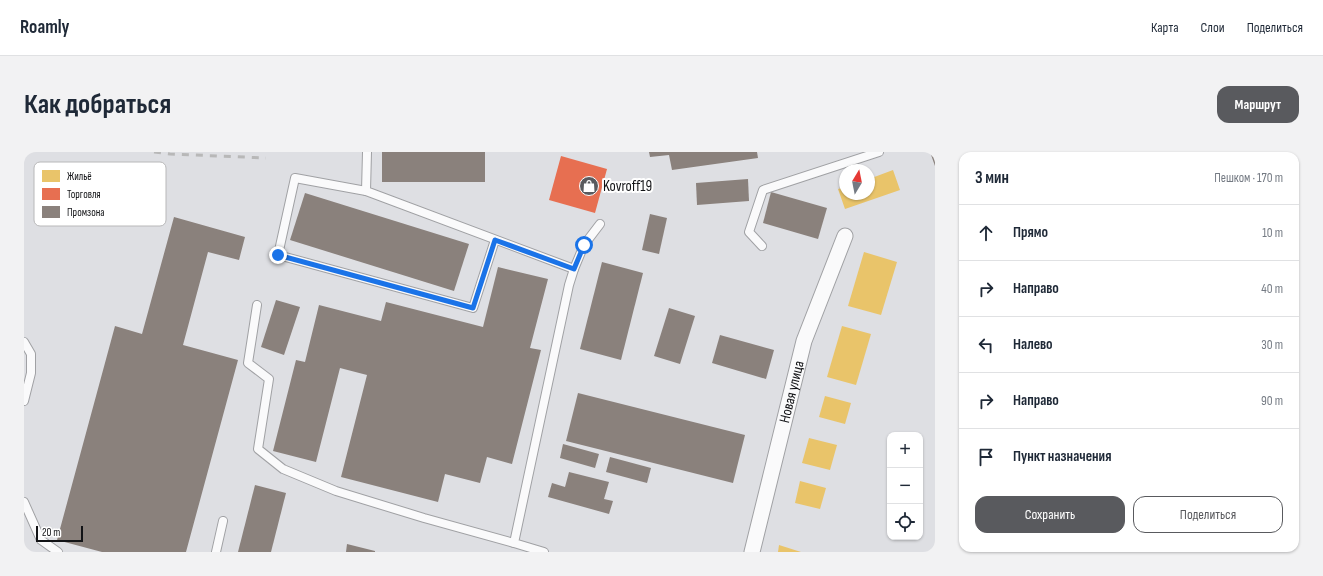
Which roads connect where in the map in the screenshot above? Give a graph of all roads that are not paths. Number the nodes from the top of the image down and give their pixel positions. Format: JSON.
{"nodes":[{"id":1,"x":367,"y":152,"type":"edge"},
{"id":2,"x":879,"y":152,"type":"edge"},
{"id":3,"x":366,"y":191,"type":"junction"},
{"id":4,"x":600,"y":224,"type":"dead end"},
{"id":5,"x":845,"y":236,"type":"dead end"},
{"id":6,"x":495,"y":240,"type":"junction"},
{"id":7,"x":762,"y":246,"type":"dead end"},
{"id":8,"x":574,"y":269,"type":"junction"},
{"id":9,"x":257,"y":305,"type":"dead end"},
{"id":10,"x":24,"y":342,"type":"edge"},
{"id":11,"x":24,"y":401,"type":"edge"},
{"id":12,"x":24,"y":502,"type":"edge"},
{"id":13,"x":222,"y":521,"type":"dead end"},
{"id":14,"x":514,"y":543,"type":"junction"},
{"id":15,"x":58,"y":552,"type":"edge"},
{"id":16,"x":216,"y":552,"type":"edge"},
{"id":17,"x":544,"y":552,"type":"edge"},
{"id":18,"x":752,"y":552,"type":"edge"}],
"edges":[{"from":1,"to":3,"type":"lane"},
{"from":2,"to":7,"type":"lane"},
{"from":3,"to":6,"type":"lane"},
{"from":3,"to":6,"type":"lane"},
{"from":4,"to":8,"type":"lane"},
{"from":5,"to":18,"type":"street","name":"Новая улица"},
{"from":6,"to":8,"type":"lane"},
{"from":8,"to":14,"type":"lane"},
{"from":9,"to":14,"type":"lane"},
{"from":10,"to":11,"type":"lane"},
{"from":12,"to":15,"type":"lane"},
{"from":13,"to":16,"type":"lane"},
{"from":14,"to":17,"type":"lane"}]}
